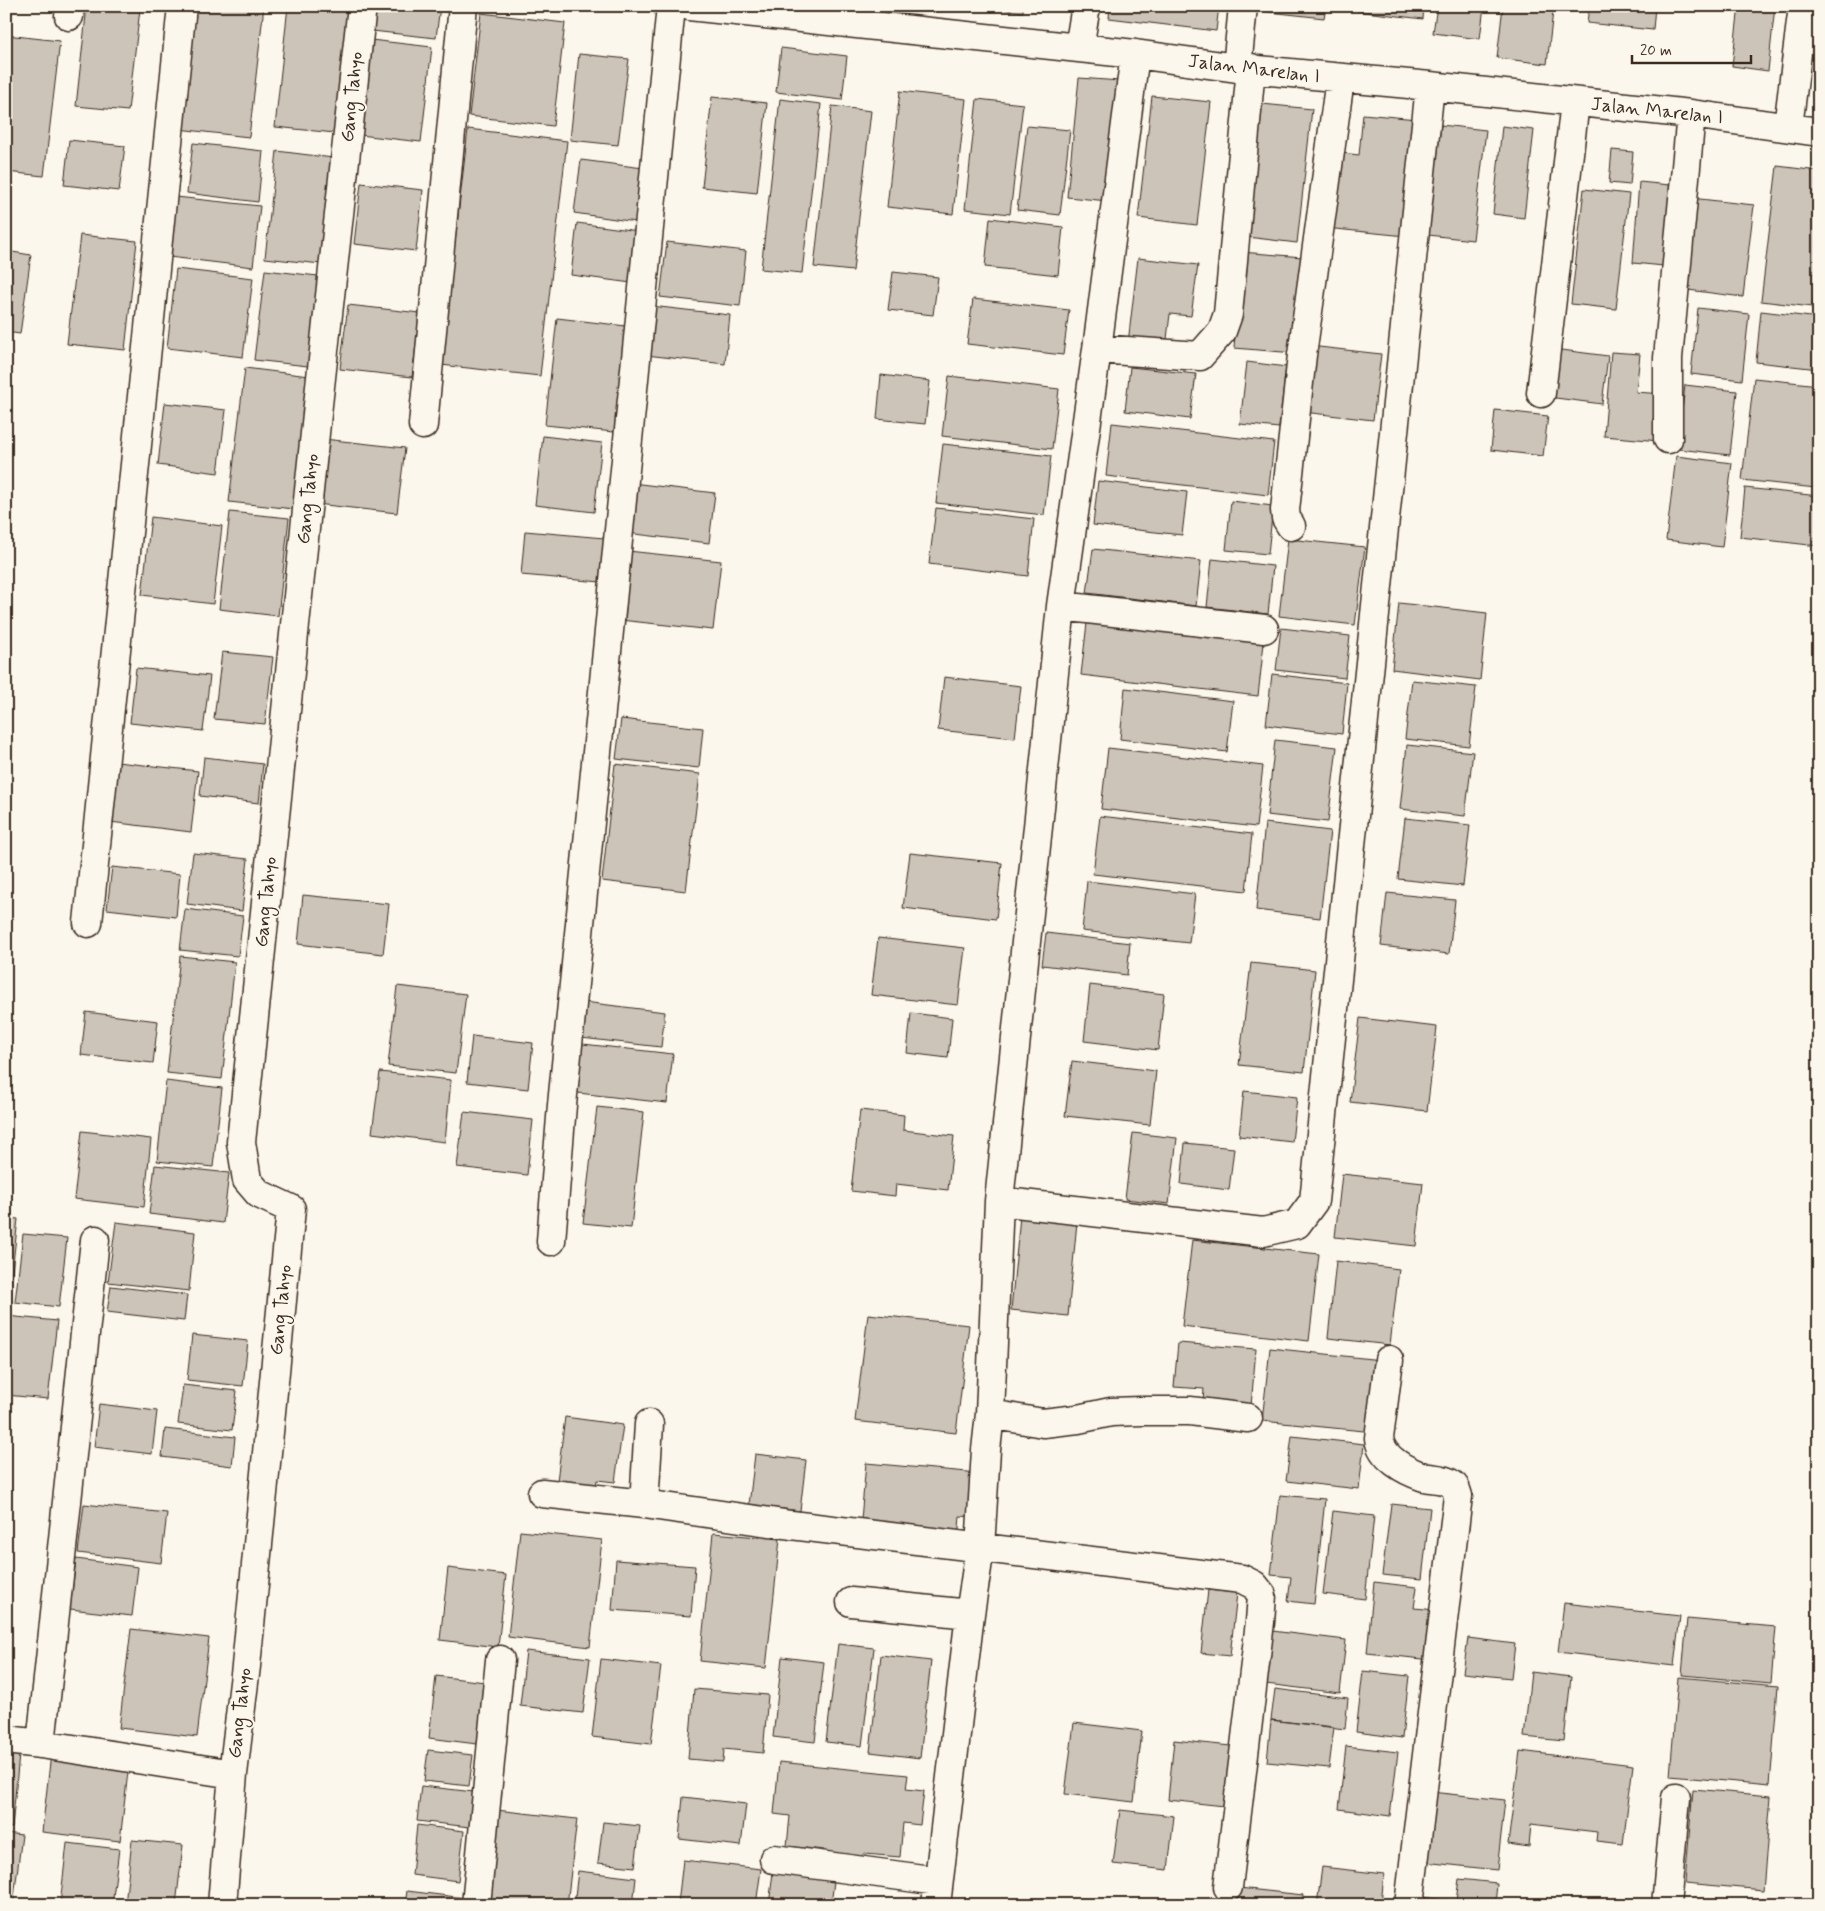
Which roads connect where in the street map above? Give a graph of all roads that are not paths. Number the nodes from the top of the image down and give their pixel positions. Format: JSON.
{"nodes":[{"id":1,"x":182,"y":6,"type":"edge"},
{"id":2,"x":362,"y":6,"type":"edge"},
{"id":3,"x":463,"y":6,"type":"edge"},
{"id":4,"x":671,"y":6,"type":"edge"},
{"id":5,"x":689,"y":6,"type":"edge"},
{"id":6,"x":1086,"y":6,"type":"edge"},
{"id":7,"x":1243,"y":6,"type":"edge"},
{"id":8,"x":1803,"y":6,"type":"edge"},
{"id":9,"x":727,"y":8,"type":"edge"},
{"id":10,"x":905,"y":18,"type":"edge"},
{"id":11,"x":1079,"y":48,"type":"junction"},
{"id":12,"x":1134,"y":54,"type":"junction"},
{"id":13,"x":1244,"y":68,"type":"junction"},
{"id":14,"x":1340,"y":79,"type":"junction"},
{"id":15,"x":1430,"y":86,"type":"junction"},
{"id":16,"x":1575,"y":102,"type":"junction"},
{"id":17,"x":1691,"y":114,"type":"junction"},
{"id":18,"x":1788,"y":126,"type":"junction"},
{"id":19,"x":1819,"y":132,"type":"edge"},
{"id":20,"x":1098,"y":349,"type":"junction"},
{"id":21,"x":1541,"y":393,"type":"dead end"},
{"id":22,"x":423,"y":425,"type":"dead end"},
{"id":23,"x":1668,"y":439,"type":"dead end"},
{"id":24,"x":1291,"y":526,"type":"dead end"},
{"id":25,"x":1061,"y":606,"type":"junction"},
{"id":26,"x":1264,"y":629,"type":"dead end"},
{"id":27,"x":88,"y":923,"type":"dead end"},
{"id":28,"x":998,"y":1201,"type":"junction"},
{"id":29,"x":95,"y":1240,"type":"dead end"},
{"id":30,"x":551,"y":1241,"type":"dead end"},
{"id":31,"x":1388,"y":1360,"type":"dead end"},
{"id":32,"x":990,"y":1414,"type":"junction"},
{"id":33,"x":1248,"y":1418,"type":"dead end"},
{"id":34,"x":649,"y":1424,"type":"dead end"},
{"id":35,"x":542,"y":1493,"type":"dead end"},
{"id":36,"x":644,"y":1504,"type":"junction"},
{"id":37,"x":980,"y":1548,"type":"junction"},
{"id":38,"x":851,"y":1602,"type":"dead end"},
{"id":39,"x":970,"y":1614,"type":"junction"},
{"id":40,"x":500,"y":1660,"type":"dead end"},
{"id":41,"x":6,"y":1740,"type":"edge"},
{"id":42,"x":41,"y":1744,"type":"junction"},
{"id":43,"x":233,"y":1774,"type":"junction"},
{"id":44,"x":1676,"y":1798,"type":"dead end"},
{"id":45,"x":774,"y":1859,"type":"dead end"},
{"id":46,"x":1228,"y":1888,"type":"dead end"},
{"id":47,"x":937,"y":1893,"type":"edge"},
{"id":48,"x":222,"y":1905,"type":"edge"},
{"id":49,"x":476,"y":1905,"type":"edge"},
{"id":50,"x":1409,"y":1905,"type":"edge"},
{"id":51,"x":1666,"y":1905,"type":"edge"}],
"edges":[{"from":1,"to":27,"type":"street"},
{"from":2,"to":43,"type":"street","name":"Gang Tahyo"},
{"from":3,"to":22,"type":"street"},
{"from":4,"to":30,"type":"street"},
{"from":5,"to":9,"type":"street","name":"Jalan Marelan I"},
{"from":6,"to":11,"type":"street"},
{"from":7,"to":13,"type":"street"},
{"from":8,"to":18,"type":"street"},
{"from":9,"to":10,"type":"street","name":"Jalan Marelan I"},
{"from":10,"to":11,"type":"street","name":"Jalan Marelan I"},
{"from":11,"to":12,"type":"street","name":"Jalan Marelan I"},
{"from":12,"to":13,"type":"street","name":"Jalan Marelan I"},
{"from":12,"to":20,"type":"street"},
{"from":13,"to":14,"type":"street","name":"Jalan Marelan I"},
{"from":13,"to":20,"type":"street"},
{"from":14,"to":15,"type":"street","name":"Jalan Marelan I"},
{"from":14,"to":24,"type":"street"},
{"from":15,"to":16,"type":"street","name":"Jalan Marelan I"},
{"from":15,"to":28,"type":"street"},
{"from":16,"to":17,"type":"street","name":"Jalan Marelan I"},
{"from":16,"to":21,"type":"street"},
{"from":17,"to":18,"type":"street","name":"Jalan Marelan I"},
{"from":17,"to":23,"type":"street"},
{"from":18,"to":19,"type":"street","name":"Jalan Marelan I"},
{"from":20,"to":25,"type":"street"},
{"from":25,"to":26,"type":"street"},
{"from":25,"to":28,"type":"street"},
{"from":28,"to":32,"type":"street"},
{"from":29,"to":42,"type":"street"},
{"from":31,"to":50,"type":"street"},
{"from":32,"to":33,"type":"street"},
{"from":32,"to":37,"type":"street"},
{"from":34,"to":36,"type":"street"},
{"from":35,"to":36,"type":"street"},
{"from":36,"to":37,"type":"street"},
{"from":37,"to":39,"type":"street"},
{"from":37,"to":46,"type":"street"},
{"from":38,"to":39,"type":"street"},
{"from":39,"to":47,"type":"street"},
{"from":40,"to":49,"type":"street"},
{"from":41,"to":42,"type":"street"},
{"from":42,"to":43,"type":"street"},
{"from":43,"to":48,"type":"street"},
{"from":44,"to":51,"type":"street"},
{"from":45,"to":47,"type":"street"}]}
